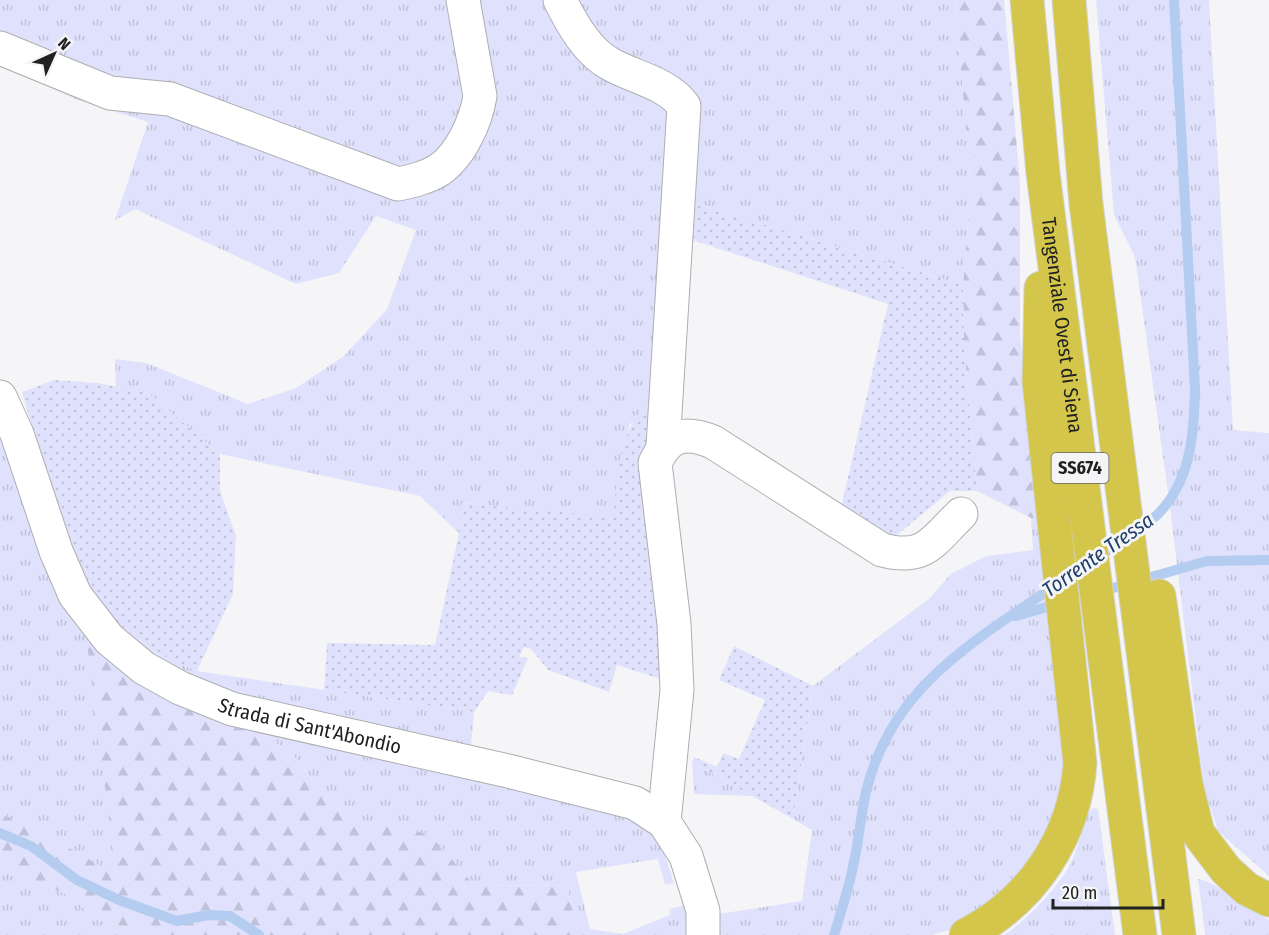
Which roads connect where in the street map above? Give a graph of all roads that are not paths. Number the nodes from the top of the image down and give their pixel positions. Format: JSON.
{"nodes":[{"id":1,"x":463,"y":0,"type":"edge"},
{"id":2,"x":560,"y":0,"type":"edge"},
{"id":3,"x":1027,"y":0,"type":"edge"},
{"id":4,"x":1069,"y":0,"type":"edge"},
{"id":5,"x":0,"y":48,"type":"edge"},
{"id":6,"x":1043,"y":172,"type":"junction"},
{"id":7,"x":1086,"y":204,"type":"junction"},
{"id":8,"x":0,"y":397,"type":"edge"},
{"id":9,"x":663,"y":446,"type":"junction"},
{"id":10,"x":961,"y":514,"type":"dead end"},
{"id":11,"x":664,"y":822,"type":"junction"},
{"id":12,"x":1269,"y":900,"type":"edge"},
{"id":13,"x":703,"y":935,"type":"edge"},
{"id":14,"x":966,"y":935,"type":"edge"},
{"id":15,"x":1140,"y":935,"type":"edge"},
{"id":16,"x":1179,"y":935,"type":"edge"}],
"edges":[{"from":1,"to":5,"type":"street"},
{"from":2,"to":9,"type":"street"},
{"from":3,"to":6,"type":"highway","name":"Tangenziale Ovest di Siena","number":"SS674"},
{"from":4,"to":7,"type":"highway","name":"Tangenziale Ovest di Siena","number":"SS674"},
{"from":6,"to":14,"type":"highway"},
{"from":6,"to":15,"type":"highway","name":"Tangenziale Ovest di Siena","number":"SS674"},
{"from":7,"to":12,"type":"highway"},
{"from":7,"to":16,"type":"highway","name":"Tangenziale Ovest di Siena","number":"SS674"},
{"from":8,"to":11,"type":"street","name":"Strada di Sant'Abondio"},
{"from":9,"to":10,"type":"street"},
{"from":9,"to":11,"type":"street"},
{"from":11,"to":13,"type":"street","name":"Strada di Sant'Abondio"}]}
